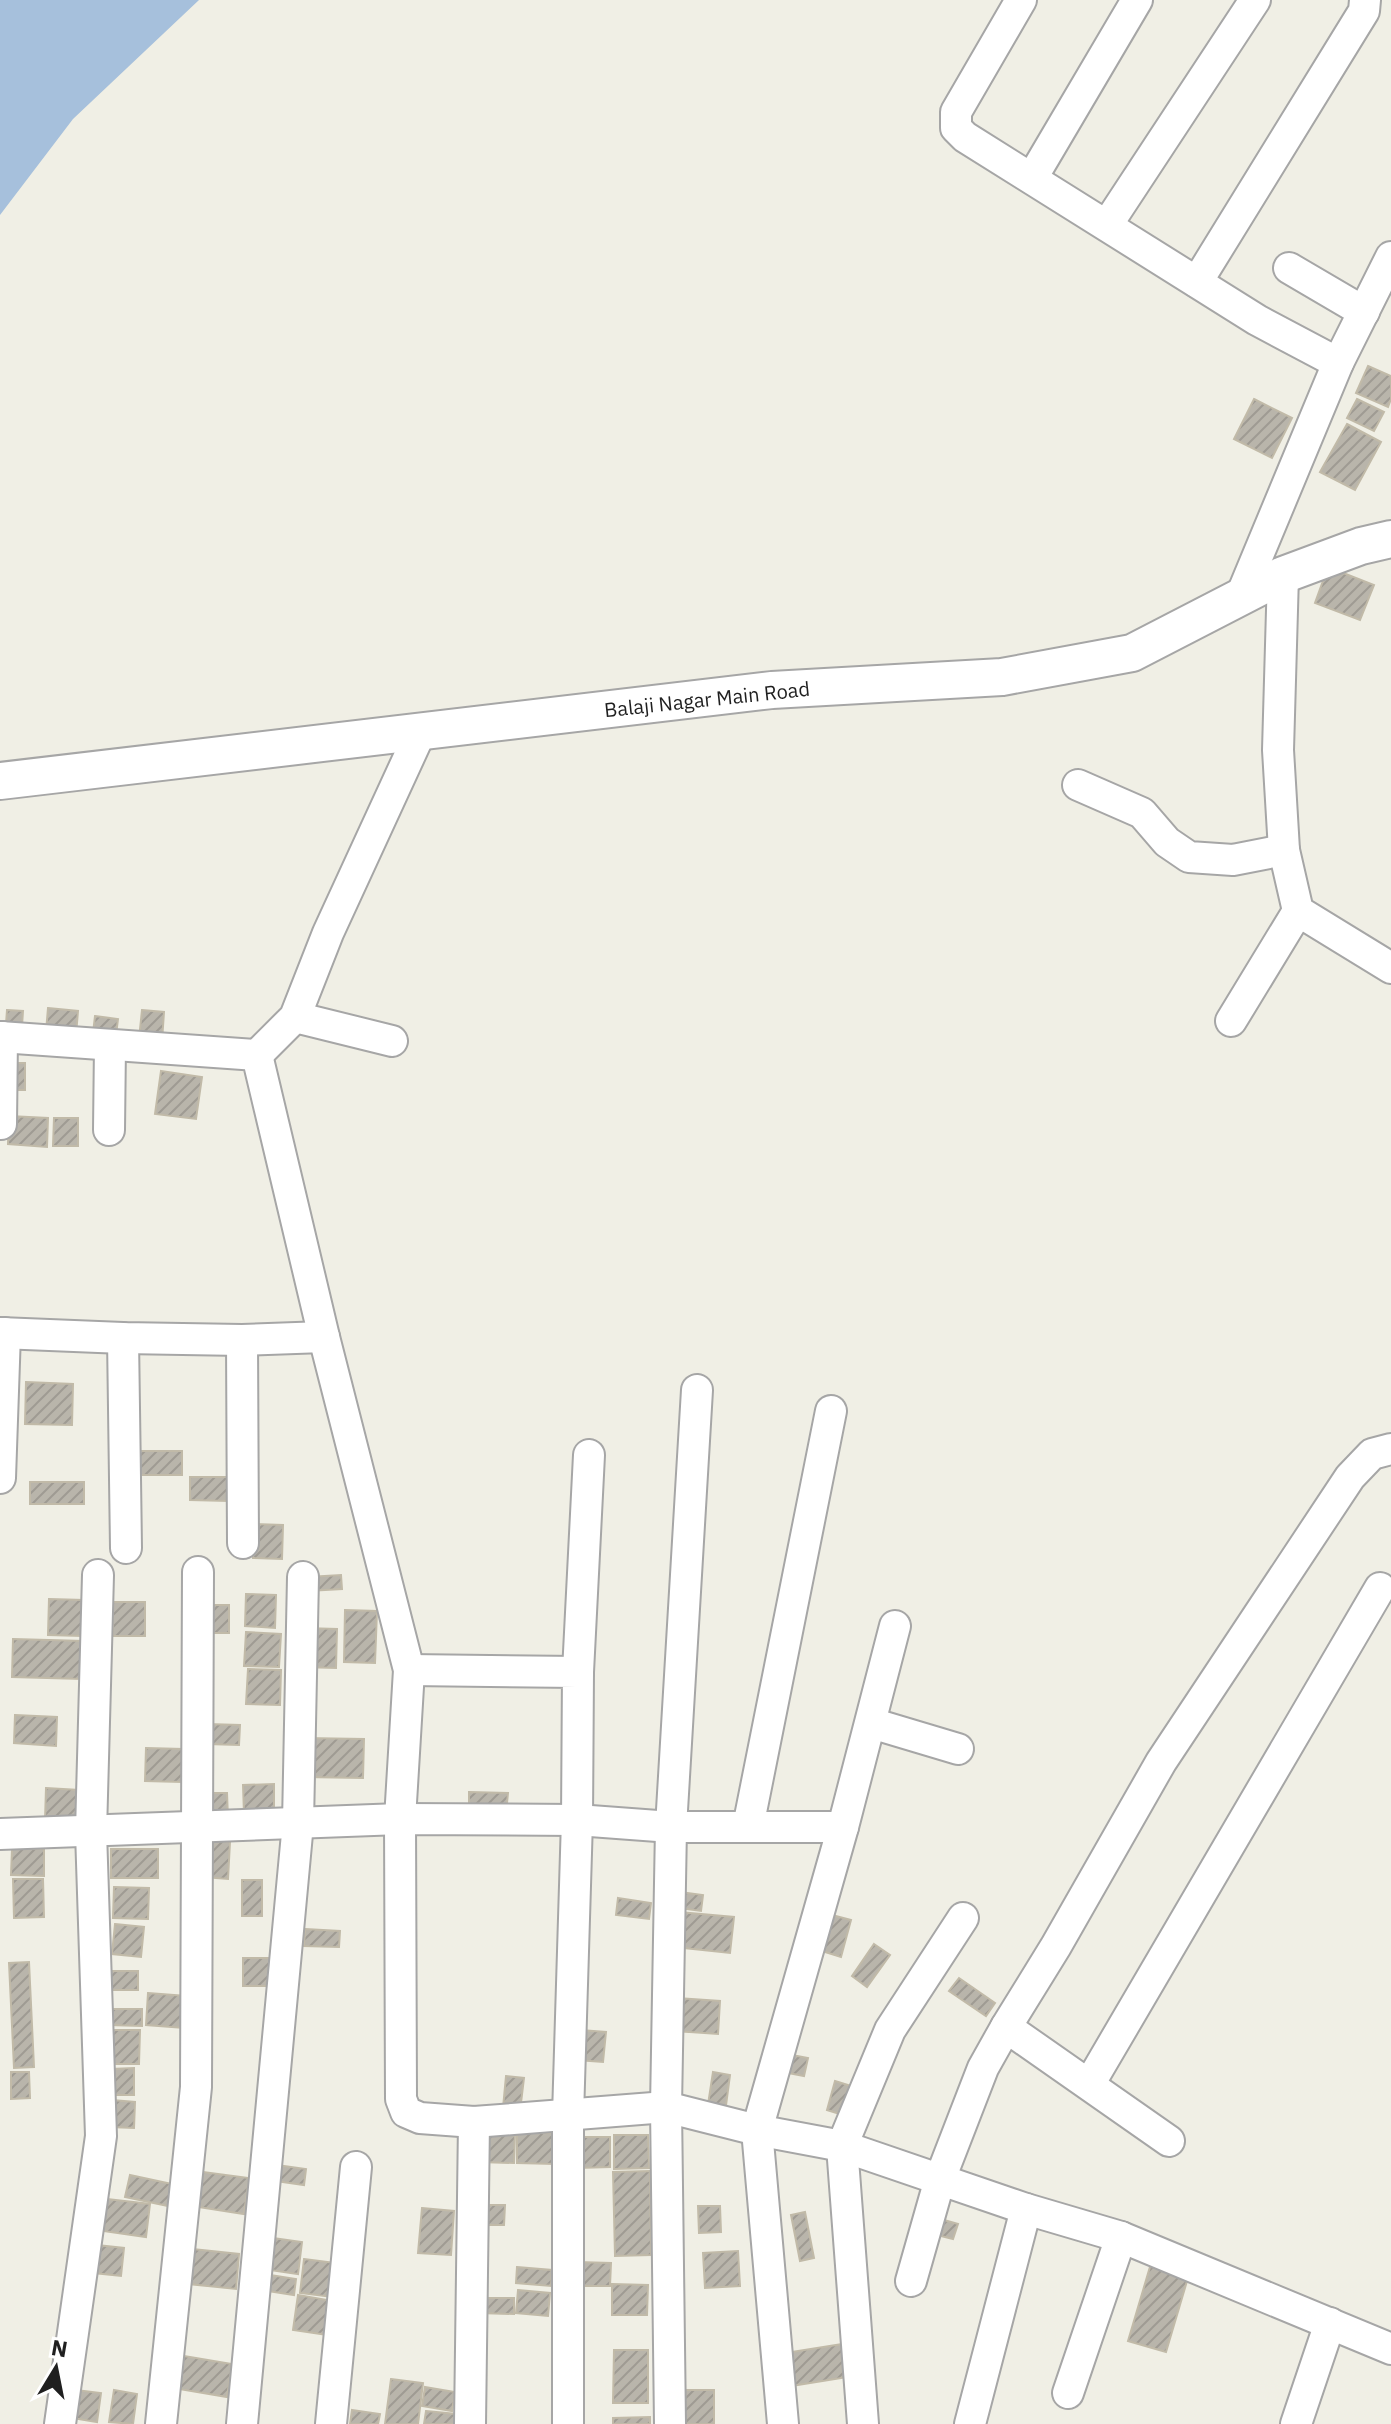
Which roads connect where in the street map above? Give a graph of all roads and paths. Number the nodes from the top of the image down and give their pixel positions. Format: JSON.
{"nodes":[{"id":1,"x":1021,"y":0,"type":"edge"},
{"id":2,"x":1137,"y":0,"type":"edge"},
{"id":3,"x":1255,"y":0,"type":"edge"},
{"id":4,"x":1365,"y":0,"type":"edge"},
{"id":5,"x":1032,"y":178,"type":"junction"},
{"id":6,"x":1107,"y":225,"type":"junction"},
{"id":7,"x":1391,"y":257,"type":"edge"},
{"id":8,"x":1289,"y":268,"type":"dead end"},
{"id":9,"x":1197,"y":282,"type":"junction"},
{"id":10,"x":1364,"y":312,"type":"junction"},
{"id":11,"x":1338,"y":363,"type":"junction"},
{"id":12,"x":1391,"y":539,"type":"edge"},
{"id":13,"x":1283,"y":575,"type":"junction"},
{"id":14,"x":1241,"y":596,"type":"junction"},
{"id":15,"x":421,"y":731,"type":"junction"},
{"id":16,"x":0,"y":781,"type":"edge"},
{"id":17,"x":1078,"y":785,"type":"dead end"},
{"id":18,"x":1284,"y":850,"type":"junction"},
{"id":19,"x":1298,"y":911,"type":"junction"},
{"id":20,"x":1391,"y":968,"type":"edge"},
{"id":21,"x":295,"y":1017,"type":"junction"},
{"id":22,"x":1231,"y":1021,"type":"dead end"},
{"id":23,"x":1,"y":1037,"type":"edge"},
{"id":24,"x":392,"y":1041,"type":"dead end"},
{"id":25,"x":110,"y":1045,"type":"junction"},
{"id":26,"x":257,"y":1055,"type":"junction"},
{"id":27,"x":1,"y":1124,"type":"edge"},
{"id":28,"x":109,"y":1130,"type":"dead end"},
{"id":29,"x":3,"y":1333,"type":"edge"},
{"id":30,"x":324,"y":1337,"type":"junction"},
{"id":31,"x":123,"y":1338,"type":"junction"},
{"id":32,"x":242,"y":1340,"type":"junction"},
{"id":33,"x":697,"y":1390,"type":"dead end"},
{"id":34,"x":831,"y":1411,"type":"dead end"},
{"id":35,"x":1391,"y":1449,"type":"edge"},
{"id":36,"x":589,"y":1455,"type":"dead end"},
{"id":37,"x":0,"y":1478,"type":"edge"},
{"id":38,"x":243,"y":1543,"type":"dead end"},
{"id":39,"x":126,"y":1548,"type":"dead end"},
{"id":40,"x":198,"y":1572,"type":"dead end"},
{"id":41,"x":98,"y":1575,"type":"dead end"},
{"id":42,"x":303,"y":1577,"type":"dead end"},
{"id":43,"x":1380,"y":1588,"type":"dead end"},
{"id":44,"x":895,"y":1626,"type":"dead end"},
{"id":45,"x":409,"y":1670,"type":"junction"},
{"id":46,"x":578,"y":1672,"type":"junction"},
{"id":47,"x":871,"y":1723,"type":"junction"},
{"id":48,"x":958,"y":1749,"type":"dead end"},
{"id":49,"x":400,"y":1819,"type":"junction"},
{"id":50,"x":577,"y":1820,"type":"junction"},
{"id":51,"x":298,"y":1823,"type":"junction"},
{"id":52,"x":197,"y":1826,"type":"junction"},
{"id":53,"x":671,"y":1827,"type":"junction"},
{"id":54,"x":748,"y":1827,"type":"junction"},
{"id":55,"x":843,"y":1827,"type":"junction"},
{"id":56,"x":91,"y":1832,"type":"junction"},
{"id":57,"x":0,"y":1834,"type":"edge"},
{"id":58,"x":963,"y":1918,"type":"dead end"},
{"id":59,"x":1006,"y":2027,"type":"junction"},
{"id":60,"x":1090,"y":2083,"type":"junction"},
{"id":61,"x":666,"y":2107,"type":"junction"},
{"id":62,"x":568,"y":2116,"type":"junction"},
{"id":63,"x":474,"y":2122,"type":"junction"},
{"id":64,"x":757,"y":2130,"type":"junction"},
{"id":65,"x":1169,"y":2141,"type":"dead end"},
{"id":66,"x":842,"y":2146,"type":"junction"},
{"id":67,"x":356,"y":2167,"type":"dead end"},
{"id":68,"x":940,"y":2179,"type":"junction"},
{"id":69,"x":1026,"y":2209,"type":"junction"},
{"id":70,"x":1121,"y":2237,"type":"junction"},
{"id":71,"x":911,"y":2281,"type":"dead end"},
{"id":72,"x":1330,"y":2323,"type":"junction"},
{"id":73,"x":1391,"y":2349,"type":"edge"},
{"id":74,"x":1068,"y":2393,"type":"dead end"},
{"id":75,"x":60,"y":2424,"type":"edge"},
{"id":76,"x":161,"y":2424,"type":"edge"},
{"id":77,"x":242,"y":2424,"type":"edge"},
{"id":78,"x":331,"y":2424,"type":"edge"},
{"id":79,"x":470,"y":2424,"type":"edge"},
{"id":80,"x":568,"y":2424,"type":"edge"},
{"id":81,"x":670,"y":2424,"type":"edge"},
{"id":82,"x":783,"y":2424,"type":"edge"},
{"id":83,"x":863,"y":2424,"type":"edge"},
{"id":84,"x":970,"y":2424,"type":"edge"},
{"id":85,"x":1296,"y":2424,"type":"edge"}],
"edges":[{"from":1,"to":5,"type":"street"},
{"from":2,"to":5,"type":"street"},
{"from":3,"to":6,"type":"street"},
{"from":4,"to":9,"type":"street"},
{"from":5,"to":6,"type":"street"},
{"from":6,"to":9,"type":"street"},
{"from":7,"to":10,"type":"street"},
{"from":8,"to":10,"type":"street"},
{"from":9,"to":11,"type":"street"},
{"from":10,"to":11,"type":"street"},
{"from":11,"to":14,"type":"street"},
{"from":12,"to":13,"type":"street","name":"Balaji Nagar Main Road"},
{"from":13,"to":14,"type":"street","name":"Balaji Nagar Main Road"},
{"from":13,"to":18,"type":"street"},
{"from":14,"to":15,"type":"street","name":"Balaji Nagar Main Road"},
{"from":15,"to":16,"type":"street","name":"Balaji Nagar Main Road"},
{"from":15,"to":21,"type":"street"},
{"from":17,"to":18,"type":"street"},
{"from":18,"to":19,"type":"street"},
{"from":19,"to":20,"type":"street"},
{"from":19,"to":22,"type":"street"},
{"from":21,"to":24,"type":"street"},
{"from":21,"to":26,"type":"street"},
{"from":23,"to":25,"type":"street"},
{"from":23,"to":27,"type":"street"},
{"from":25,"to":26,"type":"street"},
{"from":25,"to":28,"type":"street"},
{"from":26,"to":30,"type":"street"},
{"from":29,"to":31,"type":"street"},
{"from":29,"to":37,"type":"street"},
{"from":30,"to":32,"type":"street"},
{"from":30,"to":45,"type":"street"},
{"from":31,"to":32,"type":"street"},
{"from":31,"to":39,"type":"street"},
{"from":32,"to":38,"type":"street"},
{"from":33,"to":53,"type":"street"},
{"from":34,"to":54,"type":"street"},
{"from":35,"to":59,"type":"street"},
{"from":36,"to":46,"type":"street"},
{"from":40,"to":52,"type":"street"},
{"from":41,"to":56,"type":"street"},
{"from":42,"to":51,"type":"street"},
{"from":43,"to":60,"type":"street"},
{"from":44,"to":47,"type":"street"},
{"from":45,"to":46,"type":"street"},
{"from":45,"to":49,"type":"street"},
{"from":46,"to":50,"type":"street"},
{"from":47,"to":48,"type":"street"},
{"from":47,"to":55,"type":"street"},
{"from":49,"to":50,"type":"street"},
{"from":49,"to":51,"type":"street"},
{"from":49,"to":63,"type":"street"},
{"from":50,"to":53,"type":"street"},
{"from":50,"to":62,"type":"street"},
{"from":51,"to":52,"type":"street"},
{"from":51,"to":77,"type":"street"},
{"from":52,"to":56,"type":"street"},
{"from":52,"to":76,"type":"street"},
{"from":53,"to":54,"type":"street"},
{"from":53,"to":61,"type":"street"},
{"from":54,"to":55,"type":"street"},
{"from":55,"to":64,"type":"street"},
{"from":56,"to":57,"type":"street"},
{"from":56,"to":75,"type":"street"},
{"from":58,"to":66,"type":"street"},
{"from":59,"to":60,"type":"street"},
{"from":59,"to":68,"type":"street"},
{"from":60,"to":65,"type":"street"},
{"from":61,"to":62,"type":"street"},
{"from":61,"to":64,"type":"street"},
{"from":61,"to":81,"type":"street"},
{"from":62,"to":63,"type":"street"},
{"from":62,"to":80,"type":"street"},
{"from":63,"to":79,"type":"street"},
{"from":64,"to":66,"type":"street"},
{"from":64,"to":82,"type":"street"},
{"from":66,"to":68,"type":"street"},
{"from":66,"to":83,"type":"street"},
{"from":67,"to":78,"type":"street"},
{"from":68,"to":69,"type":"street"},
{"from":68,"to":71,"type":"street"},
{"from":69,"to":70,"type":"street"},
{"from":69,"to":84,"type":"street"},
{"from":70,"to":72,"type":"street"},
{"from":70,"to":74,"type":"street"},
{"from":72,"to":73,"type":"street"},
{"from":72,"to":85,"type":"street"}]}
